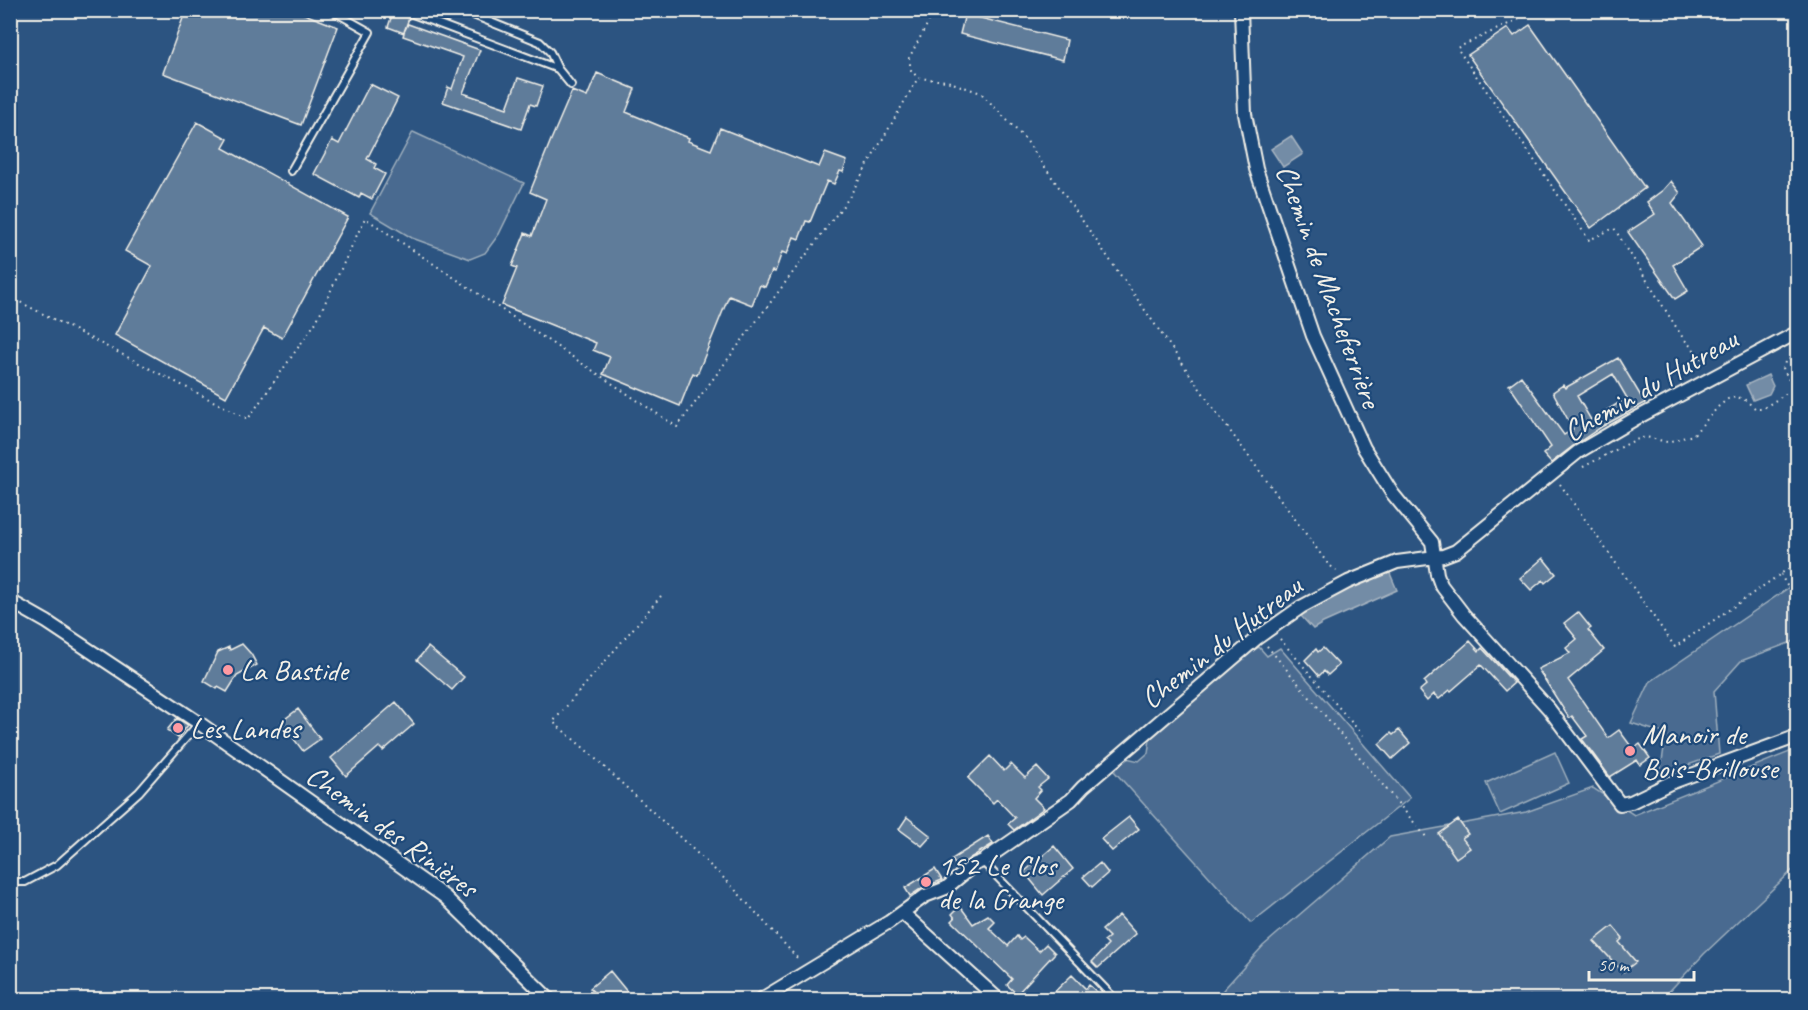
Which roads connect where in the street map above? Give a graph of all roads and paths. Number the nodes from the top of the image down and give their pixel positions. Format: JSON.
{"nodes":[{"id":1,"x":331,"y":10,"type":"edge"},
{"id":2,"x":402,"y":10,"type":"edge"},
{"id":3,"x":461,"y":10,"type":"edge"},
{"id":4,"x":935,"y":10,"type":"edge"},
{"id":5,"x":1241,"y":10,"type":"edge"},
{"id":6,"x":1530,"y":10,"type":"edge"},
{"id":7,"x":558,"y":69,"type":"junction"},
{"id":8,"x":918,"y":78,"type":"junction"},
{"id":9,"x":571,"y":85,"type":"dead end"},
{"id":10,"x":291,"y":171,"type":"dead end"},
{"id":11,"x":10,"y":297,"type":"edge"},
{"id":12,"x":1797,"y":332,"type":"edge"},
{"id":13,"x":1797,"y":354,"type":"edge"},
{"id":14,"x":1717,"y":375,"type":"junction"},
{"id":15,"x":1579,"y":469,"type":"dead end"},
{"id":16,"x":1565,"y":478,"type":"dead end"},
{"id":17,"x":1434,"y":557,"type":"junction"},
{"id":18,"x":1797,"y":562,"type":"edge"},
{"id":19,"x":1781,"y":574,"type":"junction"},
{"id":20,"x":1348,"y":582,"type":"junction"},
{"id":21,"x":661,"y":596,"type":"dead end"},
{"id":22,"x":1797,"y":600,"type":"edge"},
{"id":23,"x":10,"y":601,"type":"edge"},
{"id":24,"x":1270,"y":628,"type":"junction"},
{"id":25,"x":1259,"y":637,"type":"junction"},
{"id":26,"x":199,"y":723,"type":"junction"},
{"id":27,"x":1797,"y":736,"type":"edge"},
{"id":28,"x":1366,"y":739,"type":"dead end"},
{"id":29,"x":1427,"y":838,"type":"dead end"},
{"id":30,"x":983,"y":861,"type":"junction"},
{"id":31,"x":10,"y":882,"type":"edge"},
{"id":32,"x":904,"y":912,"type":"junction"},
{"id":33,"x":809,"y":971,"type":"junction"},
{"id":34,"x":550,"y":999,"type":"edge"},
{"id":35,"x":760,"y":999,"type":"edge"},
{"id":36,"x":999,"y":999,"type":"edge"},
{"id":37,"x":1116,"y":999,"type":"edge"}],
"edges":[{"from":1,"to":10,"type":"lane"},
{"from":2,"to":7,"type":"lane"},
{"from":3,"to":7,"type":"lane"},
{"from":4,"to":8,"type":"path"},
{"from":5,"to":17,"type":"street","name":"Chemin de Macheferrière"},
{"from":6,"to":14,"type":"path"},
{"from":7,"to":9,"type":"lane"},
{"from":8,"to":11,"type":"path"},
{"from":8,"to":20,"type":"path"},
{"from":12,"to":14,"type":"street","name":"Chemin du Hutreau"},
{"from":13,"to":15,"type":"path"},
{"from":14,"to":17,"type":"street","name":"Chemin du Hutreau"},
{"from":16,"to":19,"type":"path"},
{"from":17,"to":20,"type":"street","name":"Chemin du Hutreau"},
{"from":17,"to":27,"type":"street","name":"Chemin de Macheferrière"},
{"from":18,"to":19,"type":"path"},
{"from":19,"to":22,"type":"path"},
{"from":20,"to":24,"type":"street","name":"Chemin du Hutreau"},
{"from":21,"to":33,"type":"path"},
{"from":23,"to":26,"type":"street","name":"Chemin des Rinières"},
{"from":24,"to":25,"type":"street","name":"Chemin du Hutreau"},
{"from":24,"to":28,"type":"path"},
{"from":25,"to":29,"type":"path"},
{"from":25,"to":30,"type":"street","name":"Chemin du Hutreau"},
{"from":26,"to":31,"type":"lane"},
{"from":26,"to":34,"type":"street","name":"Chemin des Rinières"},
{"from":30,"to":32,"type":"street","name":"Chemin du Hutreau"},
{"from":30,"to":37,"type":"lane"},
{"from":32,"to":33,"type":"street","name":"Chemin du Hutreau"},
{"from":32,"to":36,"type":"street"},
{"from":33,"to":35,"type":"street","name":"Chemin du Hutreau"}]}
